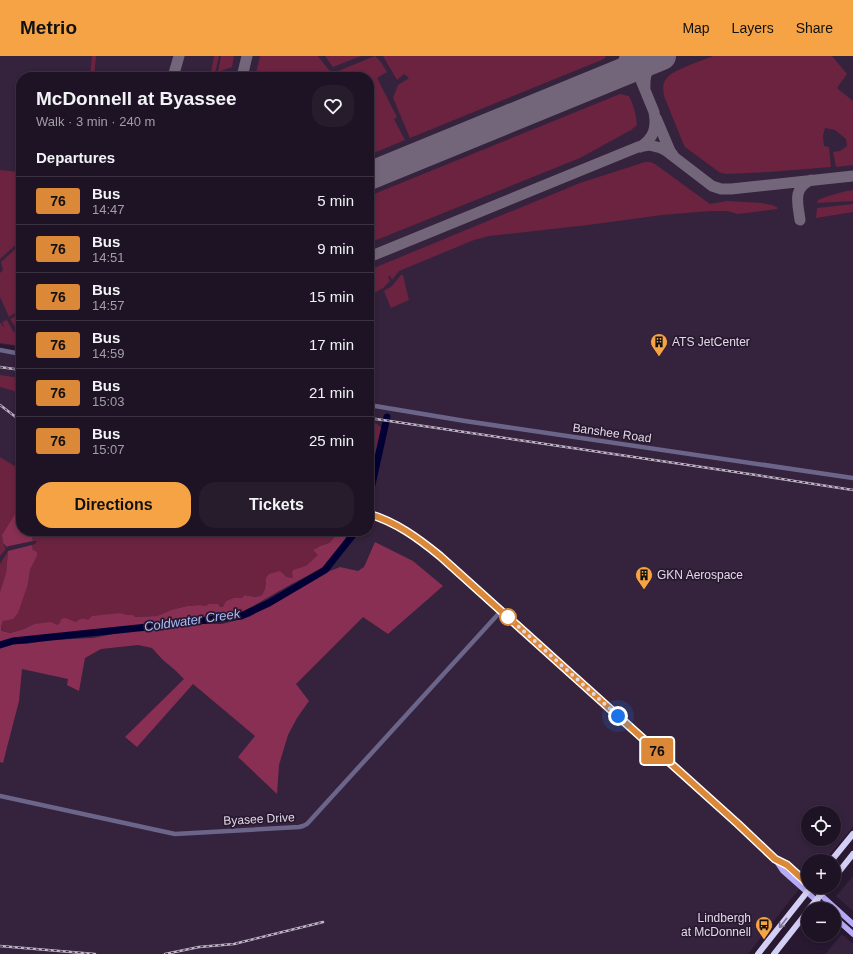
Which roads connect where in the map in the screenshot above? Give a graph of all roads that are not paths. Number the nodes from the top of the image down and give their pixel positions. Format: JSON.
{"nodes":[{"id":1,"x":0,"y":350,"type":"edge"},
{"id":2,"x":16,"y":353,"type":"edge"},
{"id":3,"x":374,"y":406,"type":"edge"},
{"id":4,"x":853,"y":478,"type":"edge"},
{"id":5,"x":432,"y":550,"type":"dead end"},
{"id":6,"x":501,"y":611,"type":"junction"},
{"id":7,"x":0,"y":796,"type":"edge"},
{"id":8,"x":853,"y":834,"type":"edge"},
{"id":9,"x":837,"y":854,"type":"edge"},
{"id":10,"x":853,"y":854,"type":"edge"},
{"id":11,"x":775,"y":859,"type":"junction"},
{"id":12,"x":841,"y":869,"type":"edge"},
{"id":13,"x":801,"y":878,"type":"edge"},
{"id":14,"x":801,"y":883,"type":"edge"},
{"id":15,"x":806,"y":894,"type":"edge"},
{"id":16,"x":814,"y":894,"type":"edge"},
{"id":17,"x":821,"y":894,"type":"edge"},
{"id":18,"x":818,"y":898,"type":"junction"},
{"id":19,"x":815,"y":902,"type":"edge"},
{"id":20,"x":821,"y":902,"type":"edge"},
{"id":21,"x":801,"y":920,"type":"edge"},
{"id":22,"x":841,"y":923,"type":"edge"},
{"id":23,"x":853,"y":924,"type":"edge"},
{"id":24,"x":853,"y":934,"type":"edge"},
{"id":25,"x":758,"y":954,"type":"edge"},
{"id":26,"x":774,"y":954,"type":"edge"}],
"edges":[{"from":1,"to":2,"type":"street"},
{"from":3,"to":4,"type":"street","name":"Banshee Road"},
{"from":5,"to":6,"type":"main road"},
{"from":6,"to":7,"type":"street","name":"Byasee Drive"},
{"from":6,"to":11,"type":"main road"},
{"from":8,"to":9,"type":"highway"},
{"from":10,"to":12,"type":"highway"},
{"from":11,"to":13,"type":"main road"},
{"from":11,"to":14,"type":"main road"},
{"from":15,"to":25,"type":"highway","one_way":true},
{"from":16,"to":18,"type":"main road"},
{"from":17,"to":18,"type":"highway"},
{"from":18,"to":19,"type":"highway"},
{"from":18,"to":20,"type":"main road"},
{"from":18,"to":23,"type":"main road"},
{"from":21,"to":26,"type":"highway"},
{"from":22,"to":24,"type":"main road"}]}
